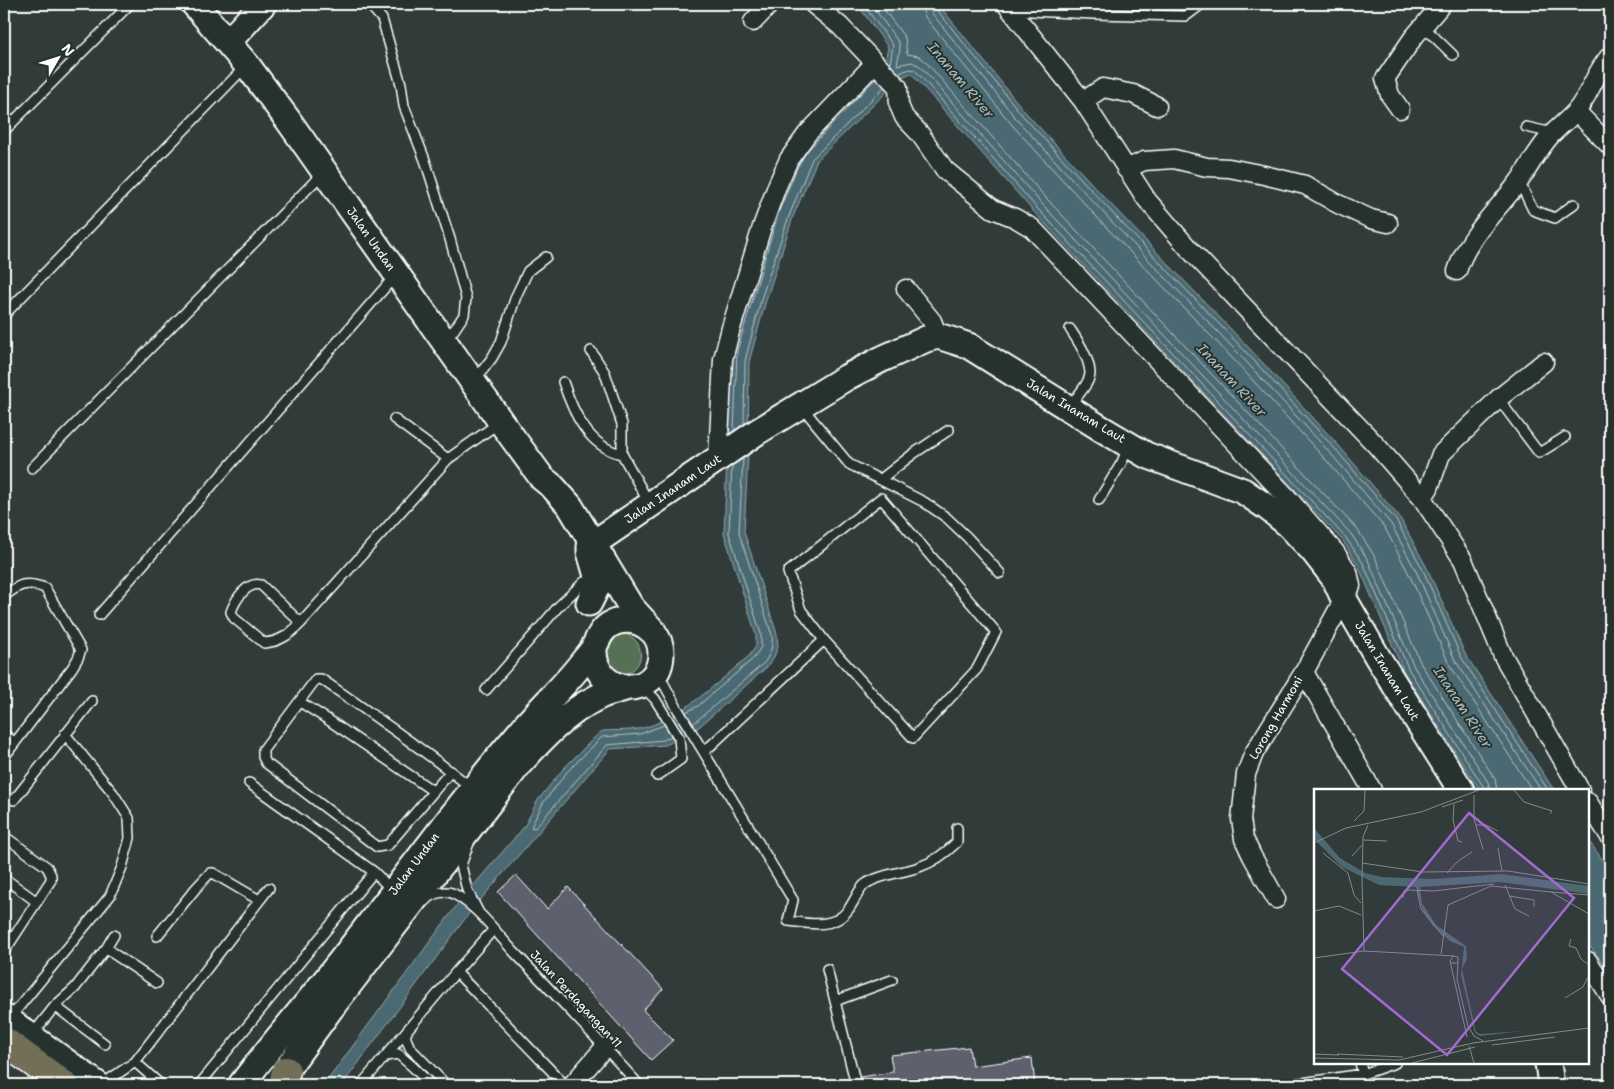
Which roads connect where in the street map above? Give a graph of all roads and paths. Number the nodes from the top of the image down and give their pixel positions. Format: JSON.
{"nodes":[{"id":1,"x":130,"y":4,"type":"edge"},
{"id":2,"x":194,"y":4,"type":"edge"},
{"id":3,"x":263,"y":4,"type":"edge"},
{"id":4,"x":369,"y":4,"type":"edge"},
{"id":5,"x":770,"y":4,"type":"edge"},
{"id":6,"x":813,"y":4,"type":"edge"},
{"id":7,"x":1202,"y":4,"type":"edge"},
{"id":8,"x":1442,"y":4,"type":"edge"},
{"id":9,"x":1008,"y":7,"type":"edge"},
{"id":10,"x":753,"y":22,"type":"dead end"},
{"id":11,"x":1423,"y":26,"type":"junction"},
{"id":12,"x":228,"y":42,"type":"junction"},
{"id":13,"x":1453,"y":55,"type":"dead end"},
{"id":14,"x":1610,"y":56,"type":"edge"},
{"id":15,"x":875,"y":63,"type":"junction"},
{"id":16,"x":247,"y":65,"type":"junction"},
{"id":17,"x":1082,"y":101,"type":"junction"},
{"id":18,"x":1157,"y":106,"type":"dead end"},
{"id":19,"x":1400,"y":109,"type":"dead end"},
{"id":20,"x":1576,"y":111,"type":"junction"},
{"id":21,"x":1526,"y":127,"type":"dead end"},
{"id":22,"x":4,"y":131,"type":"edge"},
{"id":23,"x":1552,"y":133,"type":"junction"},
{"id":24,"x":1610,"y":146,"type":"edge"},
{"id":25,"x":1126,"y":168,"type":"junction"},
{"id":26,"x":324,"y":172,"type":"junction"},
{"id":27,"x":1519,"y":181,"type":"junction"},
{"id":28,"x":1574,"y":204,"type":"dead end"},
{"id":29,"x":1388,"y":223,"type":"dead end"},
{"id":30,"x":546,"y":257,"type":"dead end"},
{"id":31,"x":1459,"y":266,"type":"dead end"},
{"id":32,"x":396,"y":275,"type":"junction"},
{"id":33,"x":906,"y":289,"type":"dead end"},
{"id":34,"x":4,"y":315,"type":"edge"},
{"id":35,"x":1070,"y":328,"type":"dead end"},
{"id":36,"x":938,"y":336,"type":"junction"},
{"id":37,"x":442,"y":338,"type":"junction"},
{"id":38,"x":591,"y":351,"type":"dead end"},
{"id":39,"x":1544,"y":362,"type":"dead end"},
{"id":40,"x":473,"y":382,"type":"junction"},
{"id":41,"x":563,"y":382,"type":"dead end"},
{"id":42,"x":1499,"y":398,"type":"junction"},
{"id":43,"x":800,"y":405,"type":"junction"},
{"id":44,"x":1068,"y":407,"type":"junction"},
{"id":45,"x":394,"y":419,"type":"dead end"},
{"id":46,"x":500,"y":422,"type":"junction"},
{"id":47,"x":948,"y":430,"type":"dead end"},
{"id":48,"x":1565,"y":437,"type":"dead end"},
{"id":49,"x":1129,"y":444,"type":"junction"},
{"id":50,"x":622,"y":454,"type":"junction"},
{"id":51,"x":718,"y":458,"type":"junction"},
{"id":52,"x":448,"y":459,"type":"junction"},
{"id":53,"x":32,"y":468,"type":"dead end"},
{"id":54,"x":542,"y":478,"type":"junction"},
{"id":55,"x":880,"y":479,"type":"junction"},
{"id":56,"x":1422,"y":498,"type":"junction"},
{"id":57,"x":1098,"y":500,"type":"dead end"},
{"id":58,"x":650,"y":505,"type":"junction"},
{"id":59,"x":594,"y":543,"type":"junction"},
{"id":60,"x":1000,"y":573,"type":"dead end"},
{"id":61,"x":587,"y":592,"type":"junction"},
{"id":62,"x":4,"y":596,"type":"edge"},
{"id":63,"x":1344,"y":599,"type":"junction"},
{"id":64,"x":99,"y":615,"type":"dead end"},
{"id":65,"x":301,"y":623,"type":"junction"},
{"id":66,"x":653,"y":631,"type":"junction"},
{"id":67,"x":824,"y":640,"type":"junction"},
{"id":68,"x":595,"y":645,"type":"junction"},
{"id":69,"x":1304,"y":672,"type":"junction"},
{"id":70,"x":641,"y":681,"type":"junction"},
{"id":71,"x":486,"y":690,"type":"dead end"},
{"id":72,"x":92,"y":701,"type":"dead end"},
{"id":73,"x":300,"y":702,"type":"junction"},
{"id":74,"x":4,"y":734,"type":"edge"},
{"id":75,"x":65,"y":734,"type":"junction"},
{"id":76,"x":14,"y":743,"type":"junction"},
{"id":77,"x":704,"y":752,"type":"junction"},
{"id":78,"x":4,"y":757,"type":"edge"},
{"id":79,"x":451,"y":771,"type":"junction"},
{"id":80,"x":657,"y":776,"type":"dead end"},
{"id":81,"x":249,"y":782,"type":"dead end"},
{"id":82,"x":473,"y":789,"type":"junction"},
{"id":83,"x":1371,"y":789,"type":"edge"},
{"id":84,"x":1460,"y":789,"type":"edge"},
{"id":85,"x":1579,"y":789,"type":"edge"},
{"id":86,"x":433,"y":791,"type":"junction"},
{"id":87,"x":14,"y":800,"type":"dead end"},
{"id":88,"x":1589,"y":804,"type":"edge"},
{"id":89,"x":496,"y":809,"type":"dead end"},
{"id":90,"x":957,"y":828,"type":"dead end"},
{"id":91,"x":4,"y":836,"type":"edge"},
{"id":92,"x":1610,"y":837,"type":"edge"},
{"id":93,"x":374,"y":872,"type":"junction"},
{"id":94,"x":4,"y":878,"type":"edge"},
{"id":95,"x":269,"y":888,"type":"dead end"},
{"id":96,"x":394,"y":891,"type":"junction"},
{"id":97,"x":1276,"y":898,"type":"dead end"},
{"id":98,"x":259,"y":900,"type":"junction"},
{"id":99,"x":37,"y":902,"type":"junction"},
{"id":100,"x":479,"y":913,"type":"junction"},
{"id":101,"x":493,"y":930,"type":"junction"},
{"id":102,"x":390,"y":932,"type":"junction"},
{"id":103,"x":114,"y":935,"type":"dead end"},
{"id":104,"x":157,"y":936,"type":"dead end"},
{"id":105,"x":107,"y":947,"type":"junction"},
{"id":106,"x":4,"y":952,"type":"edge"},
{"id":107,"x":1589,"y":963,"type":"edge"},
{"id":108,"x":827,"y":969,"type":"dead end"},
{"id":109,"x":456,"y":972,"type":"junction"},
{"id":110,"x":892,"y":980,"type":"dead end"},
{"id":111,"x":157,"y":983,"type":"dead end"},
{"id":112,"x":1610,"y":996,"type":"edge"},
{"id":113,"x":835,"y":1001,"type":"junction"},
{"id":114,"x":55,"y":1006,"type":"junction"},
{"id":115,"x":5,"y":1026,"type":"edge"},
{"id":116,"x":408,"y":1029,"type":"junction"},
{"id":117,"x":31,"y":1037,"type":"junction"},
{"id":118,"x":105,"y":1044,"type":"dead end"},
{"id":119,"x":605,"y":1047,"type":"junction"},
{"id":120,"x":386,"y":1056,"type":"junction"},
{"id":121,"x":135,"y":1062,"type":"junction"},
{"id":122,"x":1360,"y":1064,"type":"edge"},
{"id":123,"x":1392,"y":1064,"type":"edge"},
{"id":124,"x":1548,"y":1064,"type":"edge"},
{"id":125,"x":1363,"y":1074,"type":"junction"},
{"id":126,"x":281,"y":1080,"type":"edge"},
{"id":127,"x":64,"y":1085,"type":"edge"},
{"id":128,"x":99,"y":1085,"type":"edge"},
{"id":129,"x":161,"y":1085,"type":"edge"},
{"id":130,"x":199,"y":1085,"type":"edge"},
{"id":131,"x":241,"y":1085,"type":"edge"},
{"id":132,"x":361,"y":1085,"type":"edge"},
{"id":133,"x":431,"y":1085,"type":"edge"},
{"id":134,"x":446,"y":1085,"type":"edge"},
{"id":135,"x":565,"y":1085,"type":"edge"},
{"id":136,"x":572,"y":1085,"type":"edge"},
{"id":137,"x":639,"y":1085,"type":"edge"},
{"id":138,"x":856,"y":1085,"type":"edge"},
{"id":139,"x":1288,"y":1085,"type":"edge"},
{"id":140,"x":1551,"y":1085,"type":"edge"}],
"edges":[{"from":1,"to":22,"type":"lane"},
{"from":2,"to":12,"type":"street","name":"Jalan Undan"},
{"from":3,"to":12,"type":"street"},
{"from":4,"to":37,"type":"lane"},
{"from":5,"to":10,"type":"street"},
{"from":6,"to":15,"type":"street"},
{"from":7,"to":9,"type":"lane"},
{"from":8,"to":11,"type":"street"},
{"from":9,"to":17,"type":"street"},
{"from":11,"to":13,"type":"lane"},
{"from":11,"to":19,"type":"street"},
{"from":12,"to":16,"type":"street","name":"Jalan Undan"},
{"from":14,"to":20,"type":"street"},
{"from":15,"to":51,"type":"street"},
{"from":15,"to":63,"type":"street","name":"Lorong Harmoni"},
{"from":16,"to":26,"type":"street","name":"Jalan Undan"},
{"from":16,"to":34,"type":"lane"},
{"from":17,"to":18,"type":"street"},
{"from":17,"to":25,"type":"street"},
{"from":20,"to":23,"type":"street"},
{"from":20,"to":24,"type":"street"},
{"from":21,"to":23,"type":"lane"},
{"from":23,"to":27,"type":"street"},
{"from":25,"to":29,"type":"street"},
{"from":25,"to":56,"type":"street"},
{"from":26,"to":32,"type":"street","name":"Jalan Undan"},
{"from":26,"to":53,"type":"lane"},
{"from":27,"to":28,"type":"lane"},
{"from":27,"to":31,"type":"street"},
{"from":30,"to":40,"type":"lane"},
{"from":32,"to":37,"type":"street","name":"Jalan Undan"},
{"from":32,"to":64,"type":"lane"},
{"from":33,"to":36,"type":"street"},
{"from":35,"to":44,"type":"lane"},
{"from":36,"to":43,"type":"street","name":"Jalan Inanam Laut"},
{"from":36,"to":44,"type":"street","name":"Jalan Inanam Laut"},
{"from":37,"to":40,"type":"street","name":"Jalan Undan"},
{"from":38,"to":50,"type":"lane"},
{"from":39,"to":42,"type":"street"},
{"from":40,"to":46,"type":"street","name":"Jalan Undan"},
{"from":41,"to":50,"type":"lane"},
{"from":42,"to":48,"type":"lane"},
{"from":42,"to":56,"type":"street"},
{"from":43,"to":51,"type":"street","name":"Jalan Inanam Laut"},
{"from":43,"to":55,"type":"lane"},
{"from":44,"to":49,"type":"street","name":"Jalan Inanam Laut"},
{"from":45,"to":52,"type":"lane"},
{"from":46,"to":52,"type":"lane"},
{"from":46,"to":54,"type":"street","name":"Jalan Undan"},
{"from":47,"to":55,"type":"lane"},
{"from":49,"to":57,"type":"lane"},
{"from":49,"to":63,"type":"street","name":"Jalan Inanam Laut"},
{"from":50,"to":58,"type":"lane"},
{"from":51,"to":58,"type":"street","name":"Jalan Inanam Laut"},
{"from":52,"to":65,"type":"lane"},
{"from":54,"to":59,"type":"street","name":"Jalan Undan"},
{"from":54,"to":61,"type":"street","name":"Jalan Undan"},
{"from":55,"to":60,"type":"lane"},
{"from":56,"to":85,"type":"street"},
{"from":58,"to":59,"type":"street","name":"Jalan Inanam Laut"},
{"from":59,"to":61,"type":"street"},
{"from":59,"to":66,"type":"street","name":"Jalan Undan"},
{"from":61,"to":68,"type":"street","name":"Jalan Undan"},
{"from":61,"to":71,"type":"lane"},
{"from":62,"to":76,"type":"lane"},
{"from":63,"to":69,"type":"street","name":"Lorong Harmoni"},
{"from":63,"to":84,"type":"street","name":"Jalan Inanam Laut"},
{"from":65,"to":65,"type":"lane"},
{"from":66,"to":68,"type":"street","name":"Jalan Undan"},
{"from":66,"to":70,"type":"street","name":"Jalan Undan"},
{"from":67,"to":67,"type":"lane"},
{"from":67,"to":77,"type":"lane"},
{"from":68,"to":70,"type":"street","name":"Jalan Undan"},
{"from":68,"to":82,"type":"street","name":"Jalan Undan"},
{"from":69,"to":83,"type":"street"},
{"from":69,"to":97,"type":"street","name":"Lorong Harmoni"},
{"from":70,"to":77,"type":"lane"},
{"from":70,"to":80,"type":"lane"},
{"from":70,"to":102,"type":"street","name":"Jalan Undan"},
{"from":72,"to":75,"type":"lane"},
{"from":73,"to":79,"type":"lane"},
{"from":73,"to":86,"type":"lane"},
{"from":73,"to":86,"type":"lane"},
{"from":74,"to":76,"type":"lane"},
{"from":75,"to":87,"type":"lane"},
{"from":75,"to":115,"type":"lane"},
{"from":76,"to":78,"type":"lane"},
{"from":77,"to":90,"type":"lane"},
{"from":79,"to":82,"type":"lane"},
{"from":79,"to":86,"type":"lane"},
{"from":81,"to":93,"type":"lane"},
{"from":82,"to":96,"type":"street","name":"Jalan Undan"},
{"from":88,"to":92,"type":"street"},
{"from":89,"to":100,"type":"lane","name":"Jalan Perdagangan 11"},
{"from":91,"to":99,"type":"lane"},
{"from":93,"to":96,"type":"lane"},
{"from":93,"to":130,"type":"lane"},
{"from":94,"to":99,"type":"lane"},
{"from":95,"to":98,"type":"lane"},
{"from":96,"to":131,"type":"street","name":"Jalan Undan"},
{"from":98,"to":104,"type":"lane"},
{"from":98,"to":121,"type":"lane"},
{"from":99,"to":106,"type":"lane"},
{"from":100,"to":101,"type":"lane","name":"Jalan Perdagangan 11"},
{"from":100,"to":102,"type":"lane","name":"Jalan Perdagangan 11"},
{"from":101,"to":109,"type":"lane"},
{"from":101,"to":119,"type":"lane","name":"Jalan Perdagangan 11"},
{"from":102,"to":126,"type":"street","name":"Jalan Undan"},
{"from":103,"to":105,"type":"lane"},
{"from":105,"to":111,"type":"lane"},
{"from":105,"to":114,"type":"lane"},
{"from":107,"to":112,"type":"street"},
{"from":108,"to":113,"type":"lane"},
{"from":109,"to":116,"type":"lane"},
{"from":109,"to":135,"type":"lane"},
{"from":110,"to":113,"type":"lane"},
{"from":113,"to":138,"type":"lane"},
{"from":114,"to":117,"type":"lane"},
{"from":114,"to":118,"type":"lane"},
{"from":115,"to":117,"type":"street"},
{"from":115,"to":127,"type":"main road"},
{"from":116,"to":120,"type":"lane"},
{"from":116,"to":134,"type":"lane"},
{"from":117,"to":128,"type":"street"},
{"from":119,"to":136,"type":"street"},
{"from":119,"to":137,"type":"lane","name":"Jalan Perdagangan 11"},
{"from":120,"to":132,"type":"lane"},
{"from":120,"to":133,"type":"lane"},
{"from":121,"to":128,"type":"lane"},
{"from":121,"to":129,"type":"lane"},
{"from":122,"to":125,"type":"lane"},
{"from":123,"to":125,"type":"lane"},
{"from":124,"to":140,"type":"street"},
{"from":125,"to":139,"type":"lane"}]}
